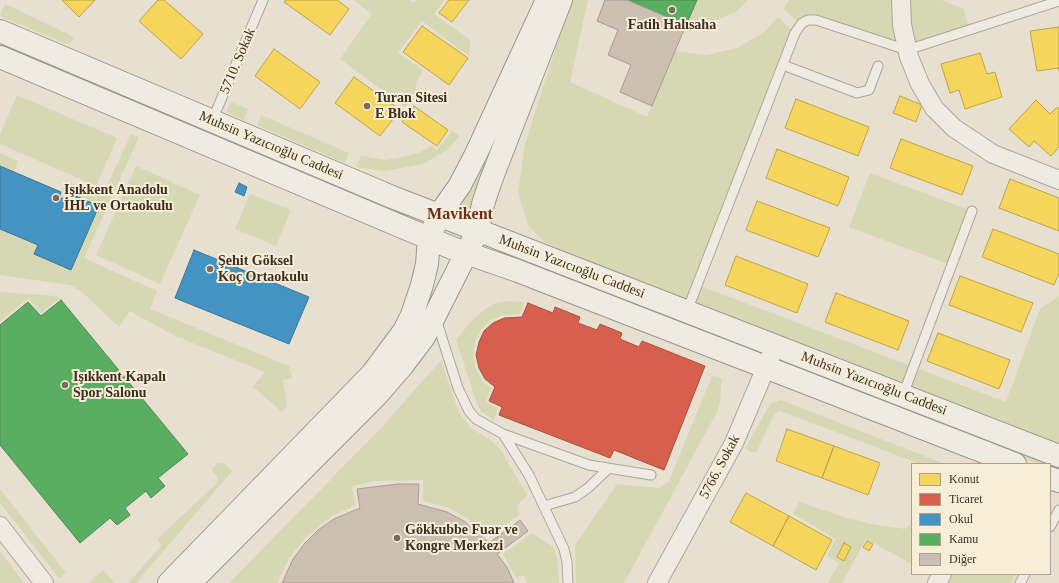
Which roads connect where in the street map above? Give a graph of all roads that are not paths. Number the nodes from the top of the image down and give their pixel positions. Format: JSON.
{"nodes":[{"id":1,"x":263,"y":0,"type":"edge"},
{"id":2,"x":547,"y":0,"type":"edge"},
{"id":3,"x":561,"y":0,"type":"edge"},
{"id":4,"x":901,"y":0,"type":"edge"},
{"id":5,"x":1059,"y":1,"type":"edge"},
{"id":6,"x":0,"y":31,"type":"edge"},
{"id":7,"x":907,"y":50,"type":"junction"},
{"id":8,"x":0,"y":57,"type":"edge"},
{"id":9,"x":783,"y":65,"type":"junction"},
{"id":10,"x":878,"y":66,"type":"dead end"},
{"id":11,"x":212,"y":121,"type":"junction"},
{"id":12,"x":1059,"y":180,"type":"edge"},
{"id":13,"x":972,"y":211,"type":"dead end"},
{"id":14,"x":439,"y":215,"type":"junction"},
{"id":15,"x":478,"y":230,"type":"junction"},
{"id":16,"x":429,"y":239,"type":"junction"},
{"id":17,"x":467,"y":254,"type":"junction"},
{"id":18,"x":686,"y":311,"type":"junction"},
{"id":19,"x":435,"y":316,"type":"junction"},
{"id":20,"x":775,"y":346,"type":"junction"},
{"id":21,"x":766,"y":367,"type":"junction"},
{"id":22,"x":903,"y":395,"type":"junction"},
{"id":23,"x":503,"y":434,"type":"junction"},
{"id":24,"x":1058,"y":451,"type":"edge"},
{"id":25,"x":1008,"y":463,"type":"edge"},
{"id":26,"x":608,"y":469,"type":"junction"},
{"id":27,"x":651,"y":475,"type":"dead end"},
{"id":28,"x":544,"y":506,"type":"junction"},
{"id":29,"x":1059,"y":510,"type":"edge"},
{"id":30,"x":1051,"y":525,"type":"edge"},
{"id":31,"x":0,"y":526,"type":"edge"},
{"id":32,"x":196,"y":576,"type":"edge"},
{"id":33,"x":44,"y":583,"type":"edge"},
{"id":34,"x":169,"y":583,"type":"edge"},
{"id":35,"x":568,"y":583,"type":"edge"},
{"id":36,"x":657,"y":583,"type":"edge"}],
"edges":[{"from":1,"to":11,"type":"lane","name":"5710. Sokak"},
{"from":2,"to":14,"type":"main road"},
{"from":3,"to":15,"type":"main road"},
{"from":4,"to":7,"type":"street"},
{"from":5,"to":7,"type":"lane"},
{"from":6,"to":11,"type":"main road","name":"Muhsin Yazıcıoğlu Caddesi"},
{"from":7,"to":9,"type":"lane"},
{"from":7,"to":12,"type":"street"},
{"from":8,"to":16,"type":"main road","name":"Muhsin Yazıcıoğlu Caddesi"},
{"from":9,"to":10,"type":"lane"},
{"from":9,"to":18,"type":"lane"},
{"from":11,"to":14,"type":"main road","name":"Muhsin Yazıcıoğlu Caddesi"},
{"from":13,"to":22,"type":"lane"},
{"from":14,"to":15,"type":"main road","name":"Muhsin Yazıcıoğlu Caddesi"},
{"from":14,"to":16,"type":"main road"},
{"from":15,"to":17,"type":"main road"},
{"from":15,"to":18,"type":"main road","name":"Muhsin Yazıcıoğlu Caddesi"},
{"from":16,"to":17,"type":"main road","name":"Muhsin Yazıcıoğlu Caddesi"},
{"from":16,"to":32,"type":"main road"},
{"from":17,"to":19,"type":"main road"},
{"from":17,"to":21,"type":"main road","name":"Muhsin Yazıcıoğlu Caddesi"},
{"from":18,"to":20,"type":"main road","name":"Muhsin Yazıcıoğlu Caddesi"},
{"from":19,"to":23,"type":"lane"},
{"from":19,"to":32,"type":"main road"},
{"from":20,"to":21,"type":"street","name":"5766. Sokak"},
{"from":20,"to":22,"type":"main road","name":"Muhsin Yazıcıoğlu Caddesi"},
{"from":21,"to":25,"type":"main road","name":"Muhsin Yazıcıoğlu Caddesi"},
{"from":21,"to":36,"type":"street","name":"5766. Sokak"},
{"from":22,"to":24,"type":"main road","name":"Muhsin Yazıcıoğlu Caddesi"},
{"from":23,"to":26,"type":"lane"},
{"from":23,"to":28,"type":"lane"},
{"from":26,"to":27,"type":"lane"},
{"from":26,"to":28,"type":"lane"},
{"from":28,"to":35,"type":"lane"},
{"from":29,"to":30,"type":"lane"},
{"from":31,"to":33,"type":"street"},
{"from":32,"to":34,"type":"main road"}]}
